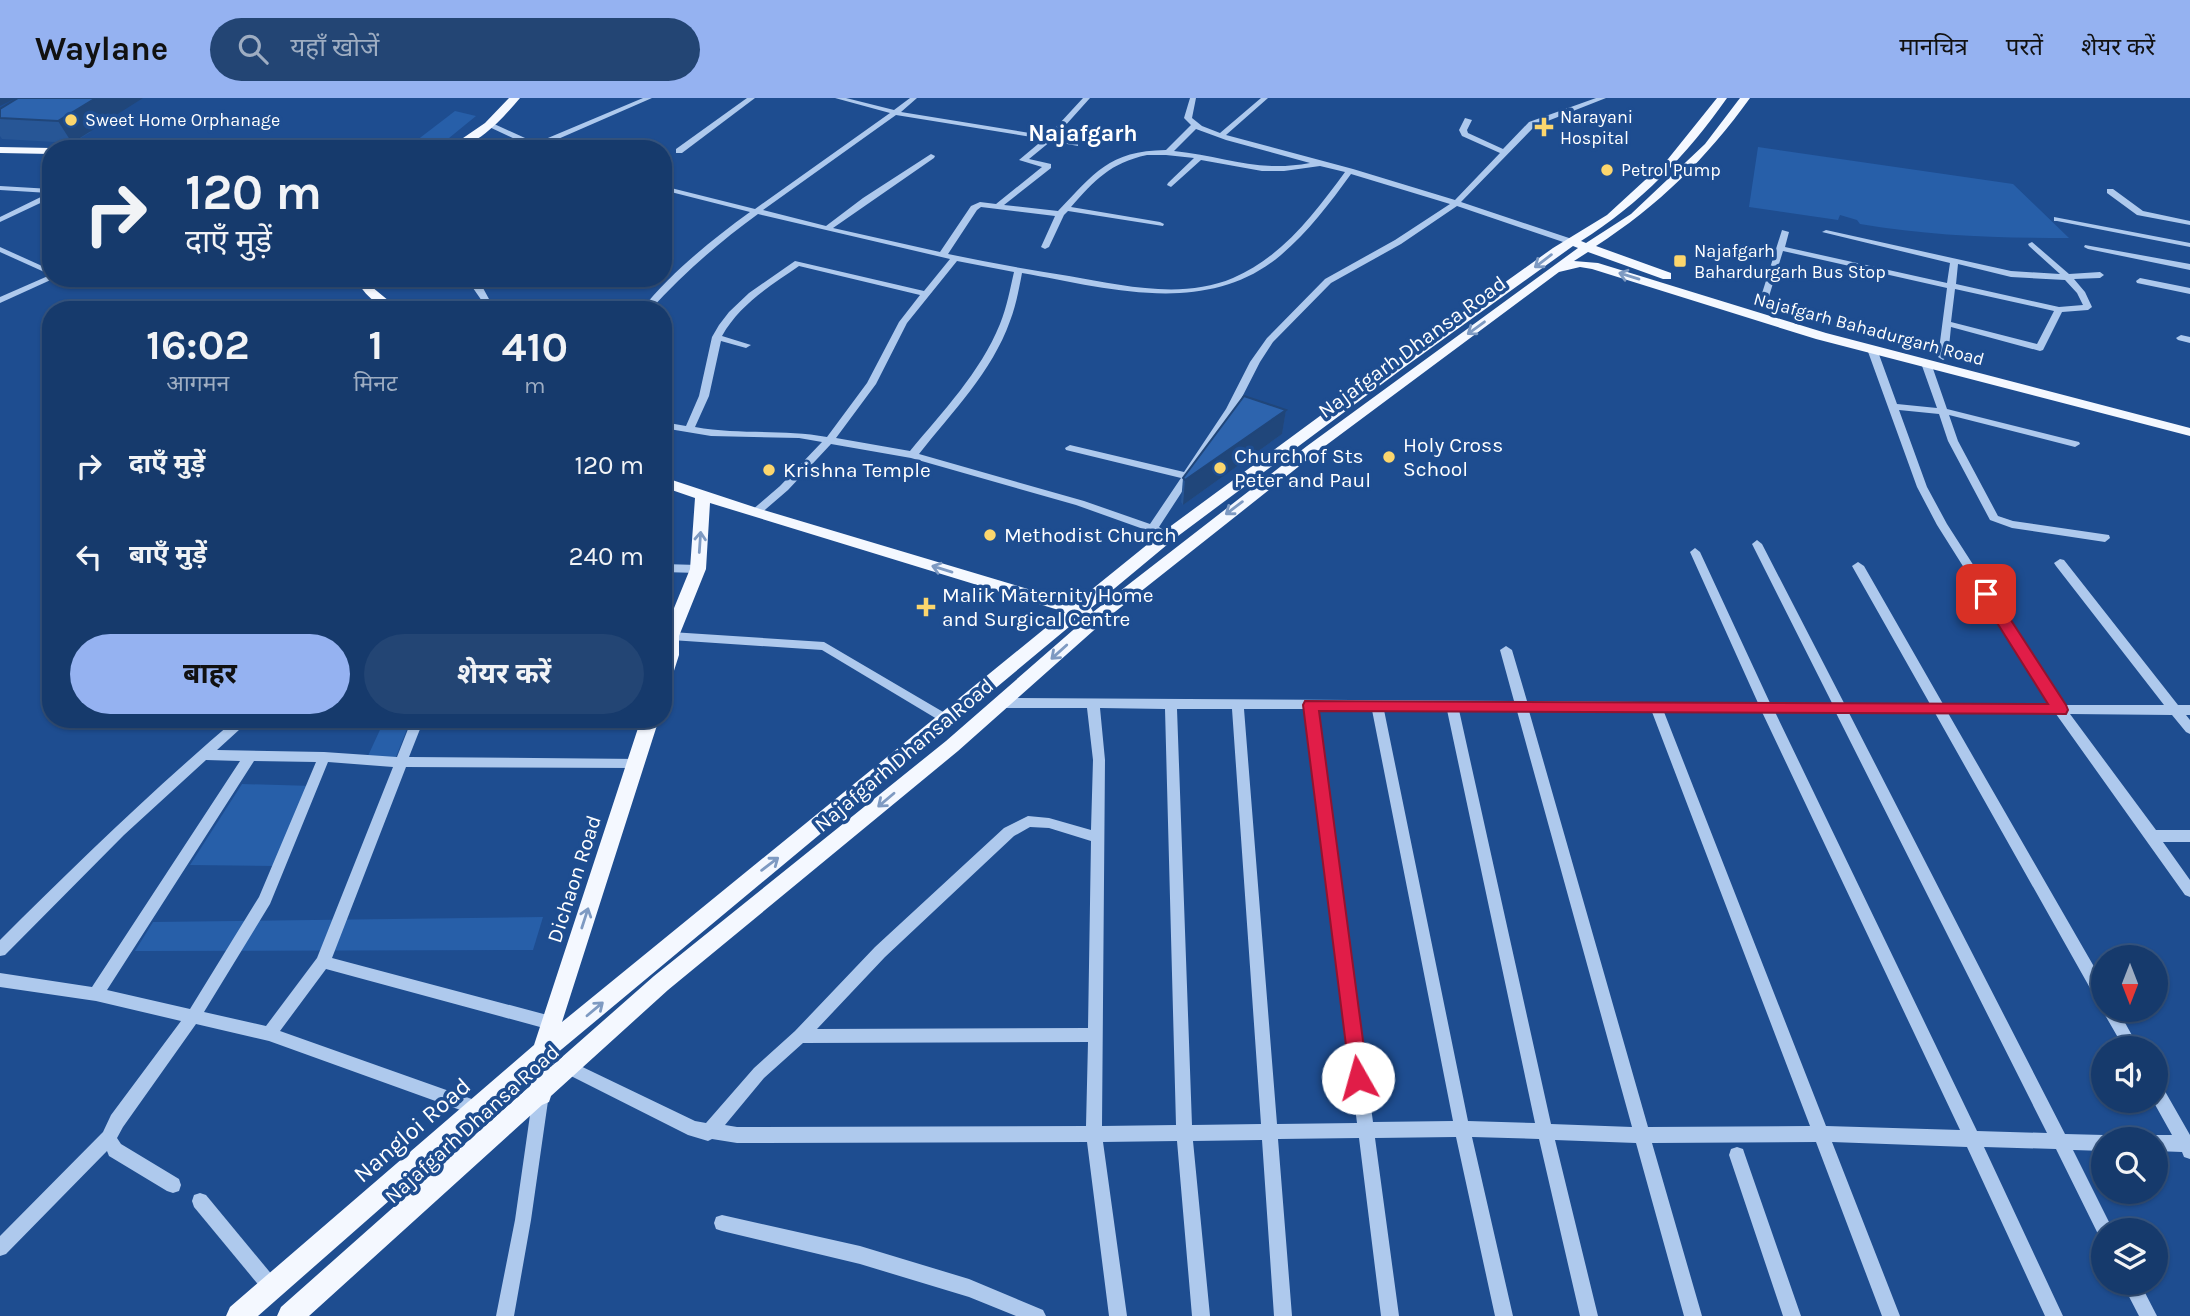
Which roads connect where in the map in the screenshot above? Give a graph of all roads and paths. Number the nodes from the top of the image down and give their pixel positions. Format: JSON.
{"nodes":[{"id":1,"x":516,"y":98,"type":"edge"},
{"id":2,"x":649,"y":98,"type":"edge"},
{"id":3,"x":752,"y":98,"type":"edge"},
{"id":4,"x":838,"y":98,"type":"edge"},
{"id":5,"x":914,"y":98,"type":"edge"},
{"id":6,"x":1087,"y":98,"type":"edge"},
{"id":7,"x":1193,"y":98,"type":"edge"},
{"id":8,"x":1265,"y":98,"type":"edge"},
{"id":9,"x":1603,"y":98,"type":"edge"},
{"id":10,"x":1722,"y":98,"type":"edge"},
{"id":11,"x":1745,"y":98,"type":"edge"},
{"id":12,"x":896,"y":113,"type":"junction"},
{"id":13,"x":1468,"y":120,"type":"dead end"},
{"id":14,"x":489,"y":125,"type":"junction"},
{"id":15,"x":1195,"y":126,"type":"junction"},
{"id":16,"x":1221,"y":135,"type":"junction"},
{"id":17,"x":1050,"y":138,"type":"junction"},
{"id":18,"x":466,"y":140,"type":"edge"},
{"id":19,"x":524,"y":140,"type":"edge"},
{"id":20,"x":556,"y":140,"type":"edge"},
{"id":21,"x":1075,"y":144,"type":"dead end"},
{"id":22,"x":0,"y":150,"type":"edge"},
{"id":23,"x":42,"y":151,"type":"edge"},
{"id":24,"x":679,"y":151,"type":"dead end"},
{"id":25,"x":1169,"y":152,"type":"junction"},
{"id":26,"x":1503,"y":152,"type":"junction"},
{"id":27,"x":931,"y":156,"type":"dead end"},
{"id":28,"x":0,"y":157,"type":"edge"},
{"id":29,"x":42,"y":157,"type":"edge"},
{"id":30,"x":1199,"y":158,"type":"junction"},
{"id":31,"x":1321,"y":163,"type":"junction"},
{"id":32,"x":1350,"y":171,"type":"junction"},
{"id":33,"x":1171,"y":185,"type":"dead end"},
{"id":34,"x":0,"y":188,"type":"edge"},
{"id":35,"x":672,"y":190,"type":"edge"},
{"id":36,"x":2110,"y":191,"type":"dead end"},
{"id":37,"x":42,"y":192,"type":"edge"},
{"id":38,"x":42,"y":198,"type":"edge"},
{"id":39,"x":1458,"y":202,"type":"junction"},
{"id":40,"x":999,"y":205,"type":"junction"},
{"id":41,"x":0,"y":211,"type":"edge"},
{"id":42,"x":755,"y":211,"type":"junction"},
{"id":43,"x":1063,"y":211,"type":"junction"},
{"id":44,"x":18,"y":212,"type":"junction"},
{"id":45,"x":2057,"y":219,"type":"dead end"},
{"id":46,"x":0,"y":220,"type":"edge"},
{"id":47,"x":2190,"y":223,"type":"edge"},
{"id":48,"x":1160,"y":225,"type":"dead end"},
{"id":49,"x":828,"y":228,"type":"junction"},
{"id":50,"x":1786,"y":232,"type":"dead end"},
{"id":51,"x":1826,"y":232,"type":"dead end"},
{"id":52,"x":2032,"y":243,"type":"dead end"},
{"id":53,"x":2190,"y":245,"type":"edge"},
{"id":54,"x":1045,"y":247,"type":"dead end"},
{"id":55,"x":2088,"y":247,"type":"dead end"},
{"id":56,"x":1780,"y":248,"type":"junction"},
{"id":57,"x":0,"y":249,"type":"edge"},
{"id":58,"x":1576,"y":249,"type":"junction"},
{"id":59,"x":942,"y":256,"type":"junction"},
{"id":60,"x":954,"y":259,"type":"junction"},
{"id":61,"x":1954,"y":261,"type":"junction"},
{"id":62,"x":2190,"y":267,"type":"edge"},
{"id":63,"x":42,"y":268,"type":"edge"},
{"id":64,"x":1019,"y":270,"type":"junction"},
{"id":65,"x":2100,"y":275,"type":"dead end"},
{"id":66,"x":2065,"y":277,"type":"junction"},
{"id":67,"x":1542,"y":279,"type":"junction"},
{"id":68,"x":2140,"y":281,"type":"dead end"},
{"id":69,"x":42,"y":282,"type":"edge"},
{"id":70,"x":672,"y":283,"type":"edge"},
{"id":71,"x":366,"y":287,"type":"edge"},
{"id":72,"x":668,"y":287,"type":"edge"},
{"id":73,"x":1952,"y":287,"type":"junction"},
{"id":74,"x":2190,"y":291,"type":"edge"},
{"id":75,"x":926,"y":294,"type":"junction"},
{"id":76,"x":0,"y":300,"type":"edge"},
{"id":77,"x":382,"y":301,"type":"edge"},
{"id":78,"x":654,"y":301,"type":"edge"},
{"id":79,"x":1762,"y":306,"type":"junction"},
{"id":80,"x":2059,"y":310,"type":"junction"},
{"id":81,"x":1946,"y":324,"type":"junction"},
{"id":82,"x":717,"y":337,"type":"junction"},
{"id":83,"x":746,"y":345,"type":"dead end"},
{"id":84,"x":1872,"y":349,"type":"junction"},
{"id":85,"x":1943,"y":357,"type":"junction"},
{"id":86,"x":1926,"y":363,"type":"junction"},
{"id":87,"x":1893,"y":407,"type":"junction"},
{"id":88,"x":1943,"y":411,"type":"junction"},
{"id":89,"x":2190,"y":420,"type":"edge"},
{"id":90,"x":672,"y":427,"type":"edge"},
{"id":91,"x":689,"y":430,"type":"junction"},
{"id":92,"x":2190,"y":432,"type":"edge"},
{"id":93,"x":830,"y":439,"type":"junction"},
{"id":94,"x":2075,"y":444,"type":"dead end"},
{"id":95,"x":1070,"y":447,"type":"dead end"},
{"id":96,"x":912,"y":456,"type":"junction"},
{"id":97,"x":1186,"y":476,"type":"junction"},
{"id":98,"x":672,"y":485,"type":"edge"},
{"id":99,"x":703,"y":495,"type":"junction"},
{"id":100,"x":755,"y":513,"type":"junction"},
{"id":101,"x":1153,"y":528,"type":"junction"},
{"id":102,"x":1169,"y":535,"type":"junction"},
{"id":103,"x":2105,"y":538,"type":"dead end"},
{"id":104,"x":1757,"y":544,"type":"dead end"},
{"id":105,"x":1695,"y":552,"type":"dead end"},
{"id":106,"x":2060,"y":563,"type":"dead end"},
{"id":107,"x":1858,"y":566,"type":"dead end"},
{"id":108,"x":672,"y":568,"type":"edge"},
{"id":109,"x":698,"y":569,"type":"junction"},
{"id":110,"x":1078,"y":609,"type":"junction"},
{"id":111,"x":1098,"y":617,"type":"junction"},
{"id":112,"x":672,"y":634,"type":"edge"},
{"id":113,"x":672,"y":636,"type":"edge"},
{"id":114,"x":1506,"y":650,"type":"dead end"},
{"id":115,"x":1002,"y":703,"type":"junction"},
{"id":116,"x":1093,"y":704,"type":"junction"},
{"id":117,"x":1171,"y":704,"type":"junction"},
{"id":118,"x":1238,"y":705,"type":"junction"},
{"id":119,"x":1311,"y":705,"type":"junction"},
{"id":120,"x":1377,"y":706,"type":"junction"},
{"id":121,"x":1452,"y":706,"type":"junction"},
{"id":122,"x":1521,"y":707,"type":"junction"},
{"id":123,"x":1656,"y":707,"type":"junction"},
{"id":124,"x":1765,"y":708,"type":"junction"},
{"id":125,"x":1839,"y":708,"type":"junction"},
{"id":126,"x":1939,"y":709,"type":"junction"},
{"id":127,"x":2060,"y":710,"type":"junction"},
{"id":128,"x":2176,"y":710,"type":"junction"},
{"id":129,"x":2190,"y":710,"type":"edge"},
{"id":130,"x":946,"y":719,"type":"junction"},
{"id":131,"x":234,"y":728,"type":"edge"},
{"id":132,"x":414,"y":728,"type":"edge"},
{"id":133,"x":647,"y":728,"type":"edge"},
{"id":134,"x":2190,"y":729,"type":"edge"},
{"id":135,"x":202,"y":755,"type":"junction"},
{"id":136,"x":250,"y":756,"type":"junction"},
{"id":137,"x":324,"y":757,"type":"junction"},
{"id":138,"x":401,"y":762,"type":"junction"},
{"id":139,"x":635,"y":763,"type":"junction"},
{"id":140,"x":2152,"y":836,"type":"junction"},
{"id":141,"x":2190,"y":836,"type":"edge"},
{"id":142,"x":1098,"y":837,"type":"junction"},
{"id":143,"x":2190,"y":891,"type":"edge"},
{"id":144,"x":0,"y":950,"type":"edge"},
{"id":145,"x":323,"y":961,"type":"junction"},
{"id":146,"x":2091,"y":976,"type":"edge"},
{"id":147,"x":0,"y":980,"type":"edge"},
{"id":148,"x":96,"y":994,"type":"junction"},
{"id":149,"x":194,"y":1015,"type":"junction"},
{"id":150,"x":551,"y":1023,"type":"junction"},
{"id":151,"x":269,"y":1034,"type":"junction"},
{"id":152,"x":1096,"y":1035,"type":"junction"},
{"id":153,"x":800,"y":1036,"type":"junction"},
{"id":154,"x":543,"y":1053,"type":"junction"},
{"id":155,"x":570,"y":1068,"type":"junction"},
{"id":156,"x":541,"y":1094,"type":"junction"},
{"id":157,"x":477,"y":1108,"type":"junction"},
{"id":158,"x":2168,"y":1111,"type":"edge"},
{"id":159,"x":1462,"y":1129,"type":"junction"},
{"id":160,"x":1269,"y":1131,"type":"junction"},
{"id":161,"x":1364,"y":1131,"type":"junction"},
{"id":162,"x":1184,"y":1132,"type":"junction"},
{"id":163,"x":1545,"y":1132,"type":"junction"},
{"id":164,"x":708,"y":1133,"type":"junction"},
{"id":165,"x":1094,"y":1134,"type":"junction"},
{"id":166,"x":1822,"y":1134,"type":"junction"},
{"id":167,"x":1643,"y":1135,"type":"junction"},
{"id":168,"x":109,"y":1138,"type":"junction"},
{"id":169,"x":1975,"y":1141,"type":"junction"},
{"id":170,"x":2060,"y":1142,"type":"junction"},
{"id":171,"x":2091,"y":1143,"type":"edge"},
{"id":172,"x":2168,"y":1144,"type":"edge"},
{"id":173,"x":2189,"y":1146,"type":"edge"},
{"id":174,"x":1737,"y":1155,"type":"dead end"},
{"id":175,"x":173,"y":1185,"type":"dead end"},
{"id":176,"x":200,"y":1201,"type":"dead end"},
{"id":177,"x":2099,"y":1218,"type":"edge"},
{"id":178,"x":722,"y":1223,"type":"dead end"},
{"id":179,"x":0,"y":1248,"type":"edge"},
{"id":180,"x":272,"y":1288,"type":"junction"},
{"id":181,"x":2137,"y":1295,"type":"edge"},
{"id":182,"x":239,"y":1316,"type":"edge"},
{"id":183,"x":290,"y":1316,"type":"edge"},
{"id":184,"x":506,"y":1316,"type":"edge"},
{"id":185,"x":1037,"y":1316,"type":"edge"},
{"id":186,"x":1118,"y":1316,"type":"edge"},
{"id":187,"x":1201,"y":1316,"type":"edge"},
{"id":188,"x":1283,"y":1316,"type":"edge"},
{"id":189,"x":1390,"y":1316,"type":"edge"},
{"id":190,"x":1504,"y":1316,"type":"edge"},
{"id":191,"x":1589,"y":1316,"type":"edge"},
{"id":192,"x":1693,"y":1316,"type":"edge"},
{"id":193,"x":1792,"y":1316,"type":"edge"},
{"id":194,"x":1891,"y":1316,"type":"edge"},
{"id":195,"x":2054,"y":1316,"type":"edge"},
{"id":196,"x":2148,"y":1316,"type":"edge"}],
"edges":[{"from":1,"to":14,"type":"main road"},
{"from":2,"to":20,"type":"street"},
{"from":3,"to":24,"type":"street"},
{"from":4,"to":12,"type":"street"},
{"from":5,"to":12,"type":"street"},
{"from":6,"to":17,"type":"street"},
{"from":7,"to":15,"type":"street"},
{"from":8,"to":16,"type":"street"},
{"from":9,"to":26,"type":"street"},
{"from":10,"to":58,"type":"main road","name":"Najafgarh Dhansa Road"},
{"from":11,"to":58,"type":"main road"},
{"from":12,"to":17,"type":"street"},
{"from":12,"to":42,"type":"street"},
{"from":13,"to":26,"type":"street"},
{"from":14,"to":18,"type":"main road"},
{"from":14,"to":19,"type":"street"},
{"from":15,"to":16,"type":"street"},
{"from":15,"to":25,"type":"street"},
{"from":16,"to":31,"type":"street"},
{"from":17,"to":21,"type":"street"},
{"from":17,"to":40,"type":"street"},
{"from":22,"to":23,"type":"main road"},
{"from":25,"to":30,"type":"street"},
{"from":25,"to":43,"type":"street"},
{"from":26,"to":39,"type":"street"},
{"from":27,"to":49,"type":"street"},
{"from":28,"to":29,"type":"main road"},
{"from":30,"to":31,"type":"street"},
{"from":30,"to":33,"type":"street"},
{"from":31,"to":32,"type":"street"},
{"from":32,"to":39,"type":"street"},
{"from":32,"to":64,"type":"street"},
{"from":34,"to":37,"type":"street"},
{"from":35,"to":42,"type":"street"},
{"from":36,"to":47,"type":"street"},
{"from":38,"to":44,"type":"street"},
{"from":39,"to":58,"type":"street"},
{"from":39,"to":97,"type":"street"},
{"from":40,"to":43,"type":"street"},
{"from":40,"to":59,"type":"street"},
{"from":41,"to":44,"type":"street"},
{"from":42,"to":49,"type":"street"},
{"from":42,"to":70,"type":"street"},
{"from":43,"to":48,"type":"street"},
{"from":43,"to":54,"type":"street"},
{"from":44,"to":46,"type":"street"},
{"from":45,"to":53,"type":"street"},
{"from":49,"to":59,"type":"street"},
{"from":50,"to":56,"type":"street"},
{"from":51,"to":61,"type":"street"},
{"from":52,"to":66,"type":"street"},
{"from":55,"to":62,"type":"street"},
{"from":56,"to":73,"type":"street"},
{"from":56,"to":79,"type":"street"},
{"from":57,"to":63,"type":"street"},
{"from":58,"to":67,"type":"main road","name":"Najafgarh Dhansa Road"},
{"from":58,"to":79,"type":"main road","name":"Najafgarh Bahadurgarh Road"},
{"from":58,"to":102,"type":"main road","name":"Najafgarh Dhansa Road","one_way":true},
{"from":59,"to":60,"type":"street"},
{"from":60,"to":64,"type":"street"},
{"from":60,"to":75,"type":"street"},
{"from":61,"to":66,"type":"street"},
{"from":61,"to":73,"type":"street"},
{"from":64,"to":96,"type":"street"},
{"from":65,"to":66,"type":"street"},
{"from":66,"to":80,"type":"street"},
{"from":84,"to":67,"type":"main road","name":"Najafgarh Bahadurgarh Road","one_way":true},
{"from":67,"to":111,"type":"main road","name":"Najafgarh Dhansa Road","one_way":true},
{"from":68,"to":74,"type":"street"},
{"from":69,"to":76,"type":"street"},
{"from":71,"to":77,"type":"main road"},
{"from":72,"to":78,"type":"street"},
{"from":73,"to":80,"type":"street"},
{"from":73,"to":81,"type":"street"},
{"from":75,"to":82,"type":"street"},
{"from":75,"to":93,"type":"street"},
{"from":79,"to":85,"type":"main road","name":"Najafgarh Bahadurgarh Road"},
{"from":80,"to":81,"type":"street"},
{"from":81,"to":85,"type":"street"},
{"from":82,"to":83,"type":"street"},
{"from":82,"to":91,"type":"street"},
{"from":84,"to":86,"type":"main road","name":"Najafgarh Bahadurgarh Road"},
{"from":84,"to":87,"type":"street"},
{"from":85,"to":89,"type":"main road","name":"Najafgarh Bahadurgarh Road"},
{"from":86,"to":88,"type":"street"},
{"from":86,"to":92,"type":"main road","name":"Najafgarh Bahadurgarh Road"},
{"from":87,"to":88,"type":"street"},
{"from":87,"to":127,"type":"street"},
{"from":88,"to":94,"type":"street"},
{"from":88,"to":103,"type":"street"},
{"from":90,"to":91,"type":"street"},
{"from":91,"to":93,"type":"street"},
{"from":93,"to":96,"type":"street"},
{"from":93,"to":100,"type":"street"},
{"from":95,"to":97,"type":"street"},
{"from":96,"to":101,"type":"street"},
{"from":97,"to":101,"type":"street"},
{"from":98,"to":99,"type":"main road"},
{"from":99,"to":100,"type":"main road"},
{"from":109,"to":99,"type":"main road","one_way":true},
{"from":110,"to":100,"type":"main road","one_way":true},
{"from":101,"to":102,"type":"street"},
{"from":102,"to":110,"type":"main road","name":"Najafgarh Dhansa Road"},
{"from":104,"to":125,"type":"street"},
{"from":105,"to":124,"type":"street"},
{"from":106,"to":128,"type":"street"},
{"from":107,"to":126,"type":"street"},
{"from":108,"to":109,"type":"street"},
{"from":109,"to":112,"type":"main road"},
{"from":110,"to":111,"type":"main road"},
{"from":110,"to":130,"type":"main road","name":"Nangloi Road"},
{"from":111,"to":115,"type":"main road","name":"Najafgarh Dhansa Road","one_way":true},
{"from":113,"to":130,"type":"street"},
{"from":114,"to":122,"type":"street"},
{"from":115,"to":116,"type":"street"},
{"from":115,"to":155,"type":"main road","name":"Najafgarh Dhansa Road","one_way":true},
{"from":116,"to":117,"type":"street"},
{"from":116,"to":142,"type":"street"},
{"from":117,"to":118,"type":"street"},
{"from":117,"to":162,"type":"street"},
{"from":118,"to":119,"type":"street"},
{"from":118,"to":160,"type":"street"},
{"from":119,"to":120,"type":"street"},
{"from":119,"to":161,"type":"street"},
{"from":120,"to":121,"type":"street"},
{"from":120,"to":159,"type":"street"},
{"from":121,"to":122,"type":"street"},
{"from":121,"to":163,"type":"street"},
{"from":122,"to":123,"type":"street"},
{"from":122,"to":167,"type":"street"},
{"from":123,"to":124,"type":"street"},
{"from":123,"to":166,"type":"street"},
{"from":124,"to":125,"type":"street"},
{"from":124,"to":169,"type":"street"},
{"from":125,"to":126,"type":"street"},
{"from":125,"to":170,"type":"street"},
{"from":126,"to":127,"type":"street"},
{"from":126,"to":146,"type":"street"},
{"from":127,"to":128,"type":"street"},
{"from":127,"to":140,"type":"street"},
{"from":128,"to":129,"type":"street"},
{"from":128,"to":134,"type":"street"},
{"from":154,"to":130,"type":"main road","name":"Nangloi Road","one_way":true},
{"from":131,"to":135,"type":"street"},
{"from":132,"to":138,"type":"street"},
{"from":133,"to":139,"type":"main road","name":"Dichaon Road"},
{"from":135,"to":136,"type":"street"},
{"from":135,"to":144,"type":"street"},
{"from":136,"to":137,"type":"street"},
{"from":136,"to":148,"type":"street"},
{"from":137,"to":138,"type":"street"},
{"from":137,"to":149,"type":"street"},
{"from":138,"to":139,"type":"street"},
{"from":138,"to":145,"type":"street"},
{"from":150,"to":139,"type":"main road","name":"Dichaon Road","one_way":true},
{"from":140,"to":141,"type":"street"},
{"from":140,"to":143,"type":"street"},
{"from":142,"to":152,"type":"street"},
{"from":142,"to":153,"type":"street"},
{"from":145,"to":150,"type":"street"},
{"from":145,"to":151,"type":"street"},
{"from":147,"to":148,"type":"street"},
{"from":148,"to":149,"type":"street"},
{"from":149,"to":151,"type":"street"},
{"from":149,"to":168,"type":"street"},
{"from":150,"to":154,"type":"main road","name":"Dichaon Road"},
{"from":151,"to":157,"type":"street"},
{"from":152,"to":153,"type":"street"},
{"from":152,"to":165,"type":"street"},
{"from":153,"to":164,"type":"street"},
{"from":154,"to":156,"type":"main road","name":"Dichaon Road"},
{"from":154,"to":157,"type":"main road","name":"Nangloi Road"},
{"from":155,"to":156,"type":"main road","name":"Najafgarh Dhansa Road"},
{"from":155,"to":164,"type":"street"},
{"from":156,"to":183,"type":"main road","name":"Najafgarh Dhansa Road"},
{"from":156,"to":184,"type":"street"},
{"from":157,"to":180,"type":"main road","name":"Nangloi Road"},
{"from":158,"to":173,"type":"street"},
{"from":159,"to":161,"type":"street"},
{"from":159,"to":163,"type":"street"},
{"from":159,"to":190,"type":"street"},
{"from":160,"to":161,"type":"street"},
{"from":160,"to":162,"type":"street"},
{"from":160,"to":188,"type":"street"},
{"from":161,"to":189,"type":"street"},
{"from":162,"to":165,"type":"street"},
{"from":162,"to":187,"type":"street"},
{"from":163,"to":167,"type":"street"},
{"from":163,"to":191,"type":"street"},
{"from":164,"to":165,"type":"street"},
{"from":165,"to":186,"type":"street"},
{"from":166,"to":167,"type":"street"},
{"from":166,"to":169,"type":"street"},
{"from":166,"to":194,"type":"street"},
{"from":167,"to":192,"type":"street"},
{"from":168,"to":175,"type":"street"},
{"from":168,"to":179,"type":"street"},
{"from":169,"to":170,"type":"street"},
{"from":169,"to":195,"type":"street"},
{"from":170,"to":171,"type":"street"},
{"from":170,"to":177,"type":"street"},
{"from":172,"to":173,"type":"street"},
{"from":174,"to":193,"type":"street"},
{"from":176,"to":180,"type":"street"},
{"from":178,"to":185,"type":"street"},
{"from":180,"to":182,"type":"main road","name":"Nangloi Road"},
{"from":181,"to":196,"type":"street"}]}
